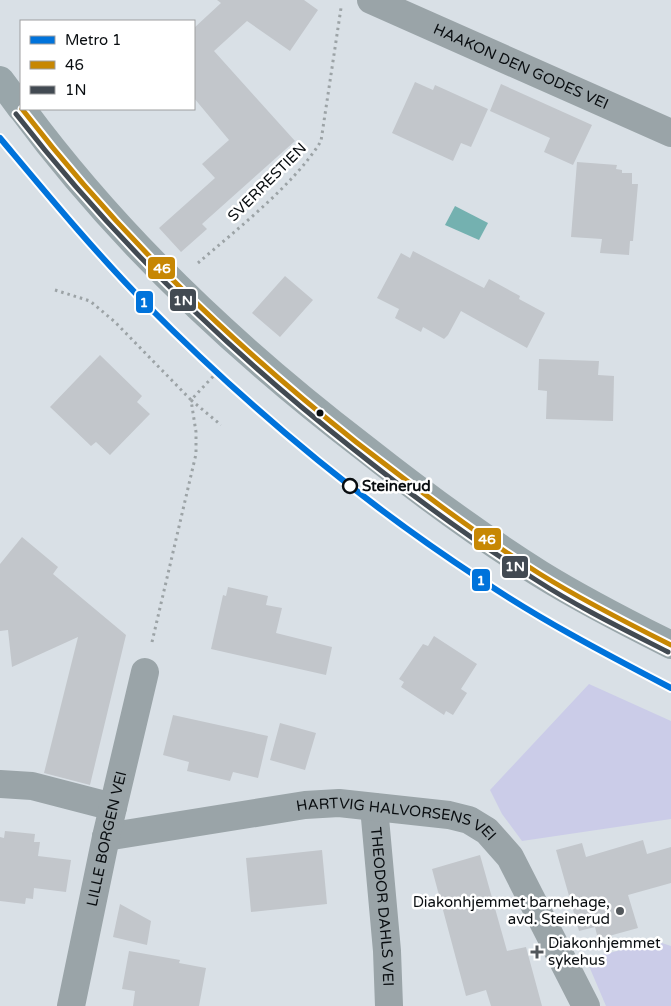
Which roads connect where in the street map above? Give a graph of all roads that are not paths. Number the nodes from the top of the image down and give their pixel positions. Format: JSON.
{"nodes":[{"id":1,"x":371,"y":0,"type":"edge"},
{"id":2,"x":0,"y":80,"type":"edge"},
{"id":3,"x":20,"y":108,"type":"edge"},
{"id":4,"x":22,"y":110,"type":"edge"},
{"id":5,"x":671,"y":133,"type":"edge"},
{"id":6,"x":671,"y":645,"type":"edge"},
{"id":7,"x":145,"y":672,"type":"road end"},
{"id":8,"x":0,"y":784,"type":"edge"},
{"id":9,"x":113,"y":807,"type":"junction"},
{"id":10,"x":374,"y":807,"type":"junction"},
{"id":11,"x":106,"y":837,"type":"junction"},
{"id":12,"x":71,"y":1006,"type":"edge"},
{"id":13,"x":388,"y":1006,"type":"edge"},
{"id":14,"x":586,"y":1006,"type":"edge"}],
"edges":[{"from":1,"to":5,"type":"street","name":"HAAKON DEN GODES VEI"},
{"from":2,"to":3,"type":"main road"},
{"from":4,"to":6,"type":"main road"},
{"from":7,"to":9,"type":"street","name":"LILLE BORGEN VEI"},
{"from":8,"to":9,"type":"street"},
{"from":9,"to":11,"type":"street","name":"LILLE BORGEN VEI"},
{"from":10,"to":11,"type":"street","name":"HARTVIG HALVORSENS VEI"},
{"from":10,"to":13,"type":"street","name":"THEODOR DAHLS VEI"},
{"from":10,"to":14,"type":"street","name":"HARTVIG HALVORSENS VEI"},
{"from":11,"to":12,"type":"street","name":"LILLE BORGEN VEI"}]}
